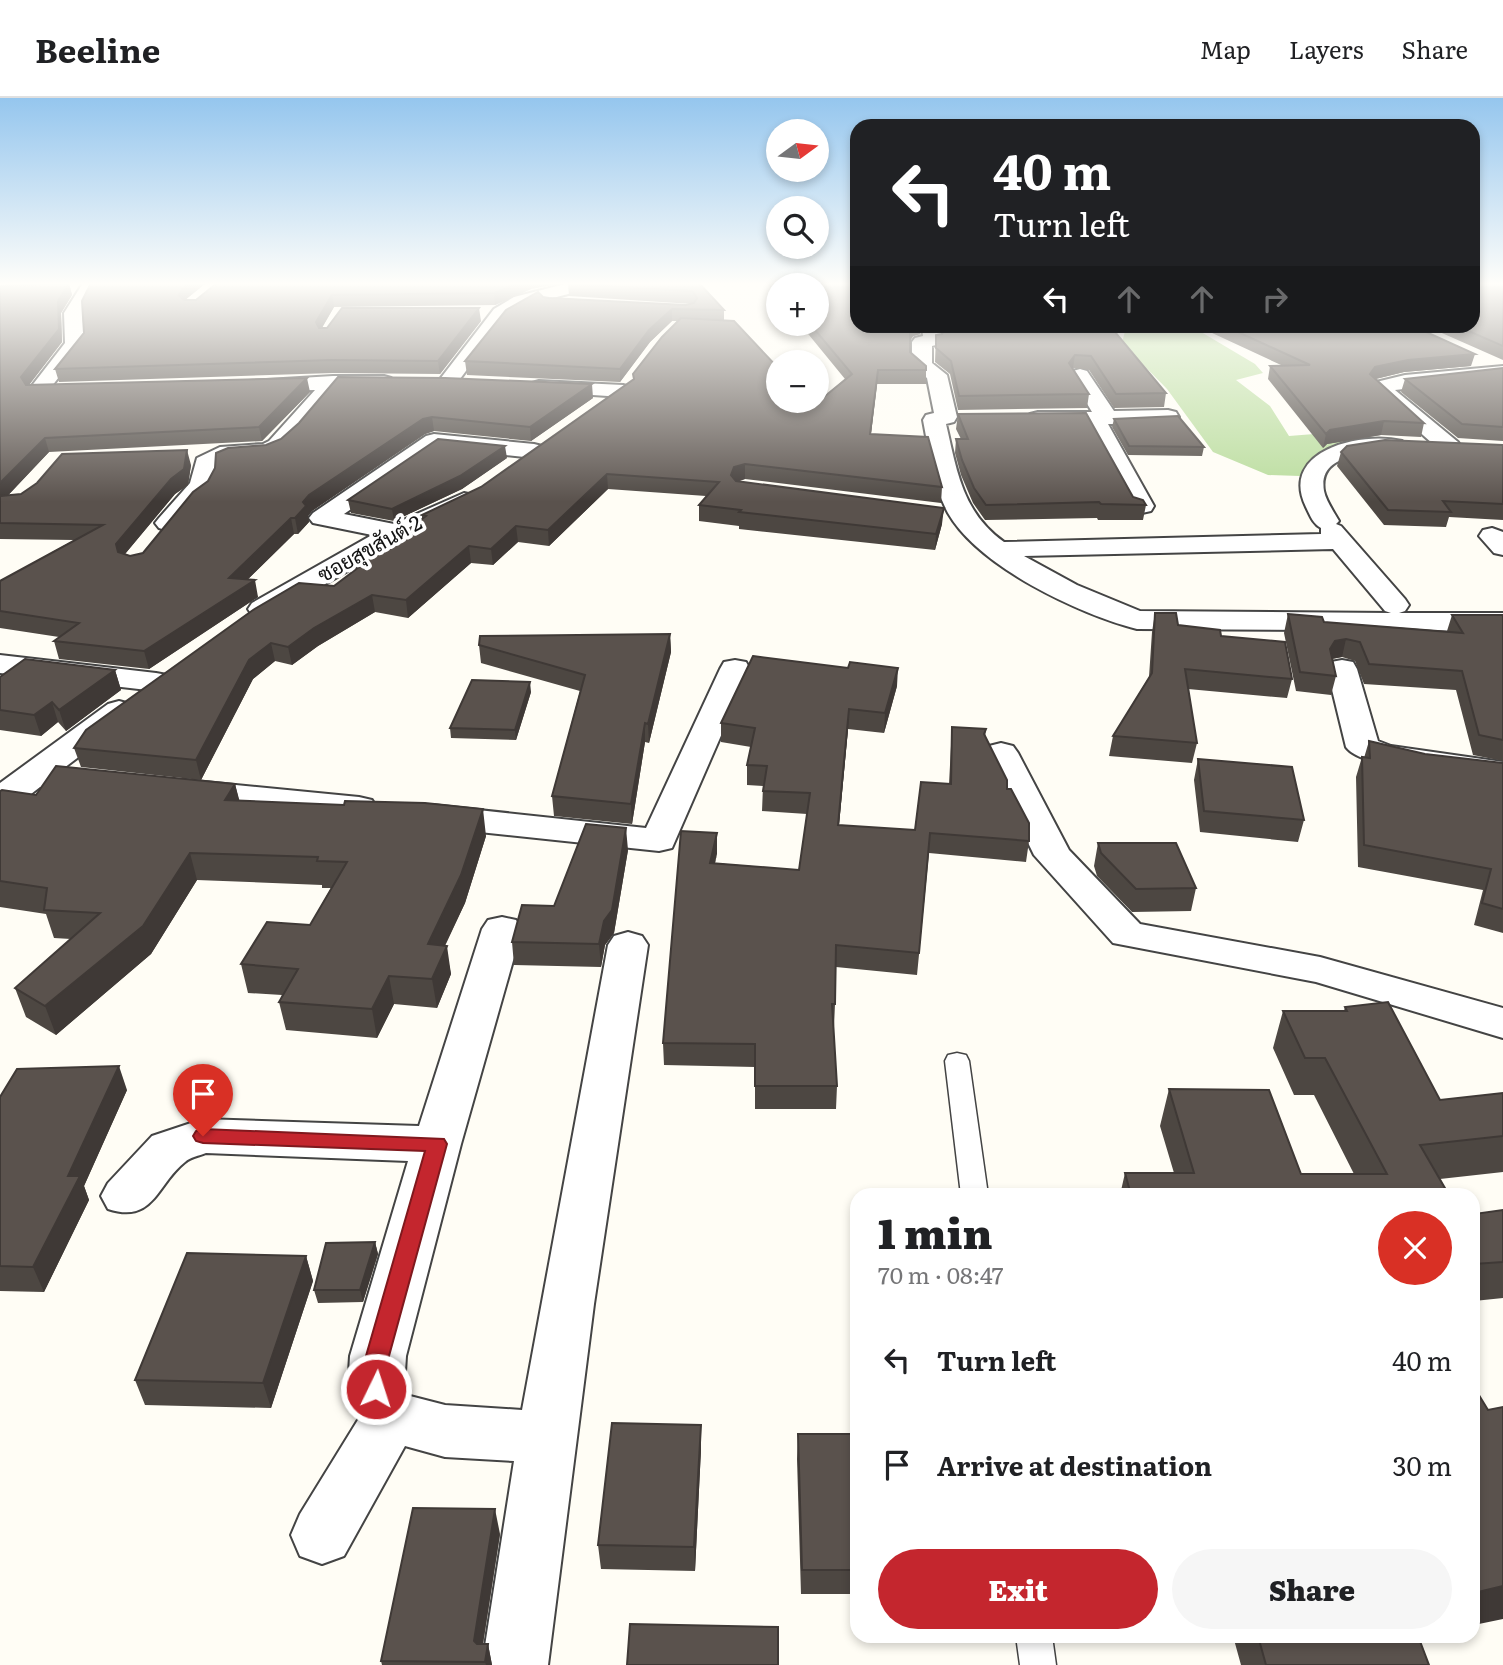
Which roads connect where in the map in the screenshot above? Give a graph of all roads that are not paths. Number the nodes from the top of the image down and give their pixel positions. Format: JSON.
{"nodes":[{"id":1,"x":65,"y":356,"type":"edge"},
{"id":2,"x":467,"y":356,"type":"edge"},
{"id":3,"x":922,"y":356,"type":"edge"},
{"id":4,"x":1472,"y":356,"type":"edge"},
{"id":5,"x":1503,"y":371,"type":"edge"},
{"id":6,"x":1080,"y":375,"type":"edge"},
{"id":7,"x":333,"y":382,"type":"junction"},
{"id":8,"x":447,"y":383,"type":"junction"},
{"id":9,"x":473,"y":384,"type":"edge"},
{"id":10,"x":239,"y":385,"type":"edge"},
{"id":11,"x":522,"y":386,"type":"edge"},
{"id":12,"x":64,"y":391,"type":"edge"},
{"id":13,"x":590,"y":414,"type":"edge"},
{"id":14,"x":1168,"y":417,"type":"edge"},
{"id":15,"x":1100,"y":418,"type":"junction"},
{"id":16,"x":1013,"y":419,"type":"edge"},
{"id":17,"x":934,"y":420,"type":"junction"},
{"id":18,"x":974,"y":420,"type":"edge"},
{"id":19,"x":1450,"y":447,"type":"junction"},
{"id":20,"x":1476,"y":449,"type":"edge"},
{"id":21,"x":220,"y":454,"type":"junction"},
{"id":22,"x":179,"y":455,"type":"edge"},
{"id":23,"x":1142,"y":506,"type":"edge"},
{"id":24,"x":935,"y":513,"type":"edge"},
{"id":25,"x":962,"y":516,"type":"junction"},
{"id":26,"x":1333,"y":531,"type":"junction"},
{"id":27,"x":397,"y":532,"type":"junction"},
{"id":28,"x":152,"y":542,"type":"edge"},
{"id":29,"x":1013,"y":548,"type":"dead end"},
{"id":30,"x":1395,"y":605,"type":"junction"},
{"id":31,"x":1129,"y":610,"type":"dead end"},
{"id":32,"x":1503,"y":611,"type":"edge"},
{"id":33,"x":245,"y":619,"type":"edge"},
{"id":34,"x":1503,"y":622,"type":"edge"},
{"id":35,"x":0,"y":664,"type":"edge"},
{"id":36,"x":735,"y":669,"type":"dead end"},
{"id":37,"x":1342,"y":669,"type":"dead end"},
{"id":38,"x":1001,"y":753,"type":"dead end"},
{"id":39,"x":1503,"y":772,"type":"edge"},
{"id":40,"x":36,"y":776,"type":"junction"},
{"id":41,"x":0,"y":800,"type":"edge"},
{"id":42,"x":502,"y":929,"type":"dead end"},
{"id":43,"x":628,"y":945,"type":"dead end"},
{"id":44,"x":1503,"y":1023,"type":"edge"},
{"id":45,"x":957,"y":1062,"type":"dead end"},
{"id":46,"x":437,"y":1144,"type":"junction"},
{"id":47,"x":974,"y":1188,"type":"edge"},
{"id":48,"x":126,"y":1195,"type":"dead end"},
{"id":49,"x":391,"y":1417,"type":"junction"},
{"id":50,"x":545,"y":1437,"type":"junction"},
{"id":51,"x":321,"y":1535,"type":"dead end"},
{"id":52,"x":1035,"y":1643,"type":"edge"},
{"id":53,"x":514,"y":1665,"type":"edge"},
{"id":54,"x":1038,"y":1665,"type":"edge"}],
"edges":[{"from":1,"to":12,"type":"street"},
{"from":2,"to":8,"type":"street"},
{"from":3,"to":17,"type":"street"},
{"from":4,"to":5,"type":"street"},
{"from":5,"to":19,"type":"street"},
{"from":6,"to":15,"type":"street"},
{"from":7,"to":8,"type":"street"},
{"from":7,"to":10,"type":"street"},
{"from":7,"to":21,"type":"street"},
{"from":8,"to":9,"type":"street"},
{"from":11,"to":13,"type":"street"},
{"from":14,"to":15,"type":"street"},
{"from":15,"to":16,"type":"street"},
{"from":15,"to":23,"type":"street"},
{"from":17,"to":18,"type":"street"},
{"from":17,"to":25,"type":"street"},
{"from":19,"to":20,"type":"street"},
{"from":19,"to":26,"type":"street"},
{"from":21,"to":22,"type":"street"},
{"from":21,"to":28,"type":"street"},
{"from":24,"to":25,"type":"street"},
{"from":25,"to":34,"type":"street"},
{"from":26,"to":29,"type":"street"},
{"from":26,"to":30,"type":"street"},
{"from":27,"to":27,"type":"street","name":"ซอยสุขสันต์ 2"},
{"from":27,"to":33,"type":"street","name":"ซอยสุขสันต์ 2"},
{"from":30,"to":31,"type":"street"},
{"from":30,"to":32,"type":"street"},
{"from":35,"to":40,"type":"street"},
{"from":36,"to":40,"type":"street"},
{"from":37,"to":39,"type":"street"},
{"from":38,"to":44,"type":"street"},
{"from":40,"to":41,"type":"street"},
{"from":42,"to":46,"type":"street"},
{"from":43,"to":50,"type":"street"},
{"from":45,"to":47,"type":"lane"},
{"from":46,"to":48,"type":"street"},
{"from":46,"to":49,"type":"street"},
{"from":49,"to":50,"type":"street"},
{"from":49,"to":51,"type":"street"},
{"from":50,"to":53,"type":"street"},
{"from":52,"to":54,"type":"lane"}]}
